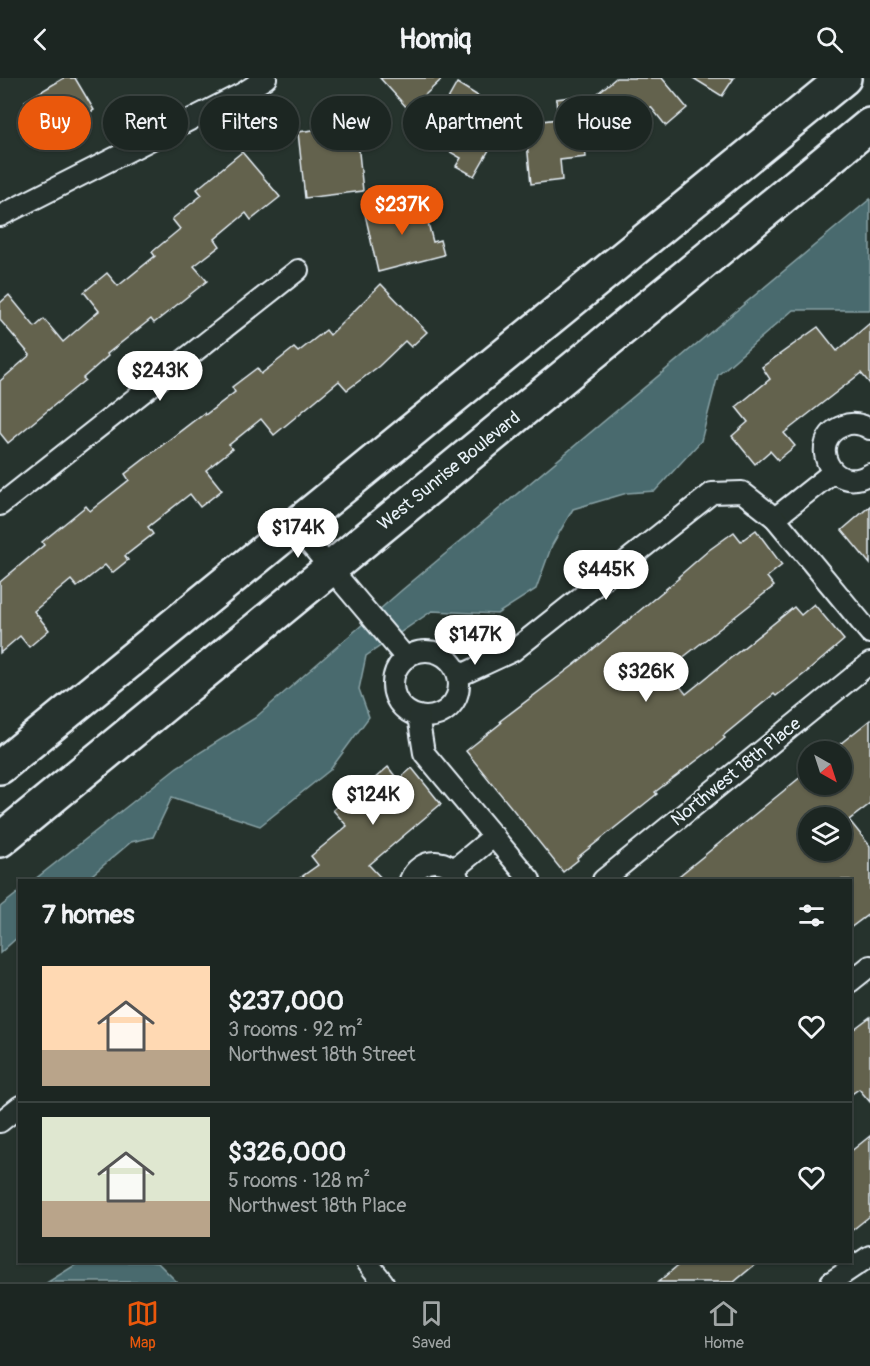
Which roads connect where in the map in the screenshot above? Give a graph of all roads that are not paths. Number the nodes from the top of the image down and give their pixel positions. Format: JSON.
{"nodes":[{"id":1,"x":266,"y":78,"type":"edge"},
{"id":2,"x":844,"y":78,"type":"edge"},
{"id":3,"x":870,"y":125,"type":"edge"},
{"id":4,"x":0,"y":216,"type":"edge"},
{"id":5,"x":297,"y":270,"type":"dead end"},
{"id":6,"x":870,"y":429,"type":"edge"},
{"id":7,"x":833,"y":472,"type":"junction"},
{"id":8,"x":870,"y":474,"type":"edge"},
{"id":9,"x":0,"y":505,"type":"edge"},
{"id":10,"x":775,"y":518,"type":"junction"},
{"id":11,"x":294,"y":525,"type":"junction"},
{"id":12,"x":331,"y":569,"type":"junction"},
{"id":13,"x":870,"y":633,"type":"edge"},
{"id":14,"x":400,"y":651,"type":"junction"},
{"id":15,"x":870,"y":663,"type":"edge"},
{"id":16,"x":459,"y":676,"type":"junction"},
{"id":17,"x":418,"y":716,"type":"junction"},
{"id":18,"x":0,"y":767,"type":"edge"},
{"id":19,"x":494,"y":836,"type":"junction"},
{"id":20,"x":0,"y":840,"type":"edge"},
{"id":21,"x":456,"y":875,"type":"edge"},
{"id":22,"x":411,"y":879,"type":"edge"},
{"id":23,"x":529,"y":879,"type":"edge"},
{"id":24,"x":604,"y":879,"type":"edge"},
{"id":25,"x":870,"y":966,"type":"edge"},
{"id":26,"x":852,"y":980,"type":"edge"},
{"id":27,"x":18,"y":1108,"type":"edge"},
{"id":28,"x":0,"y":1122,"type":"edge"},
{"id":29,"x":870,"y":1256,"type":"edge"},
{"id":30,"x":369,"y":1263,"type":"edge"},
{"id":31,"x":837,"y":1272,"type":"edge"},
{"id":32,"x":383,"y":1282,"type":"edge"}],
"edges":[{"from":1,"to":4,"type":"street"},
{"from":2,"to":11,"type":"highway"},
{"from":3,"to":12,"type":"highway","name":"West Sunrise Boulevard"},
{"from":5,"to":9,"type":"street"},
{"from":6,"to":7,"type":"street"},
{"from":7,"to":8,"type":"street"},
{"from":7,"to":10,"type":"street"},
{"from":10,"to":13,"type":"street"},
{"from":10,"to":16,"type":"street"},
{"from":11,"to":12,"type":"street"},
{"from":11,"to":18,"type":"highway"},
{"from":12,"to":14,"type":"street"},
{"from":12,"to":20,"type":"highway","name":"West Sunrise Boulevard"},
{"from":14,"to":16,"type":"street"},
{"from":14,"to":17,"type":"street"},
{"from":15,"to":24,"type":"street","name":"Northwest 18th Place"},
{"from":16,"to":17,"type":"street"},
{"from":17,"to":19,"type":"street"},
{"from":19,"to":21,"type":"street"},
{"from":19,"to":23,"type":"street"},
{"from":21,"to":22,"type":"street"},
{"from":25,"to":26,"type":"street"},
{"from":27,"to":28,"type":"street"},
{"from":29,"to":31,"type":"street"},
{"from":30,"to":32,"type":"street"}]}
